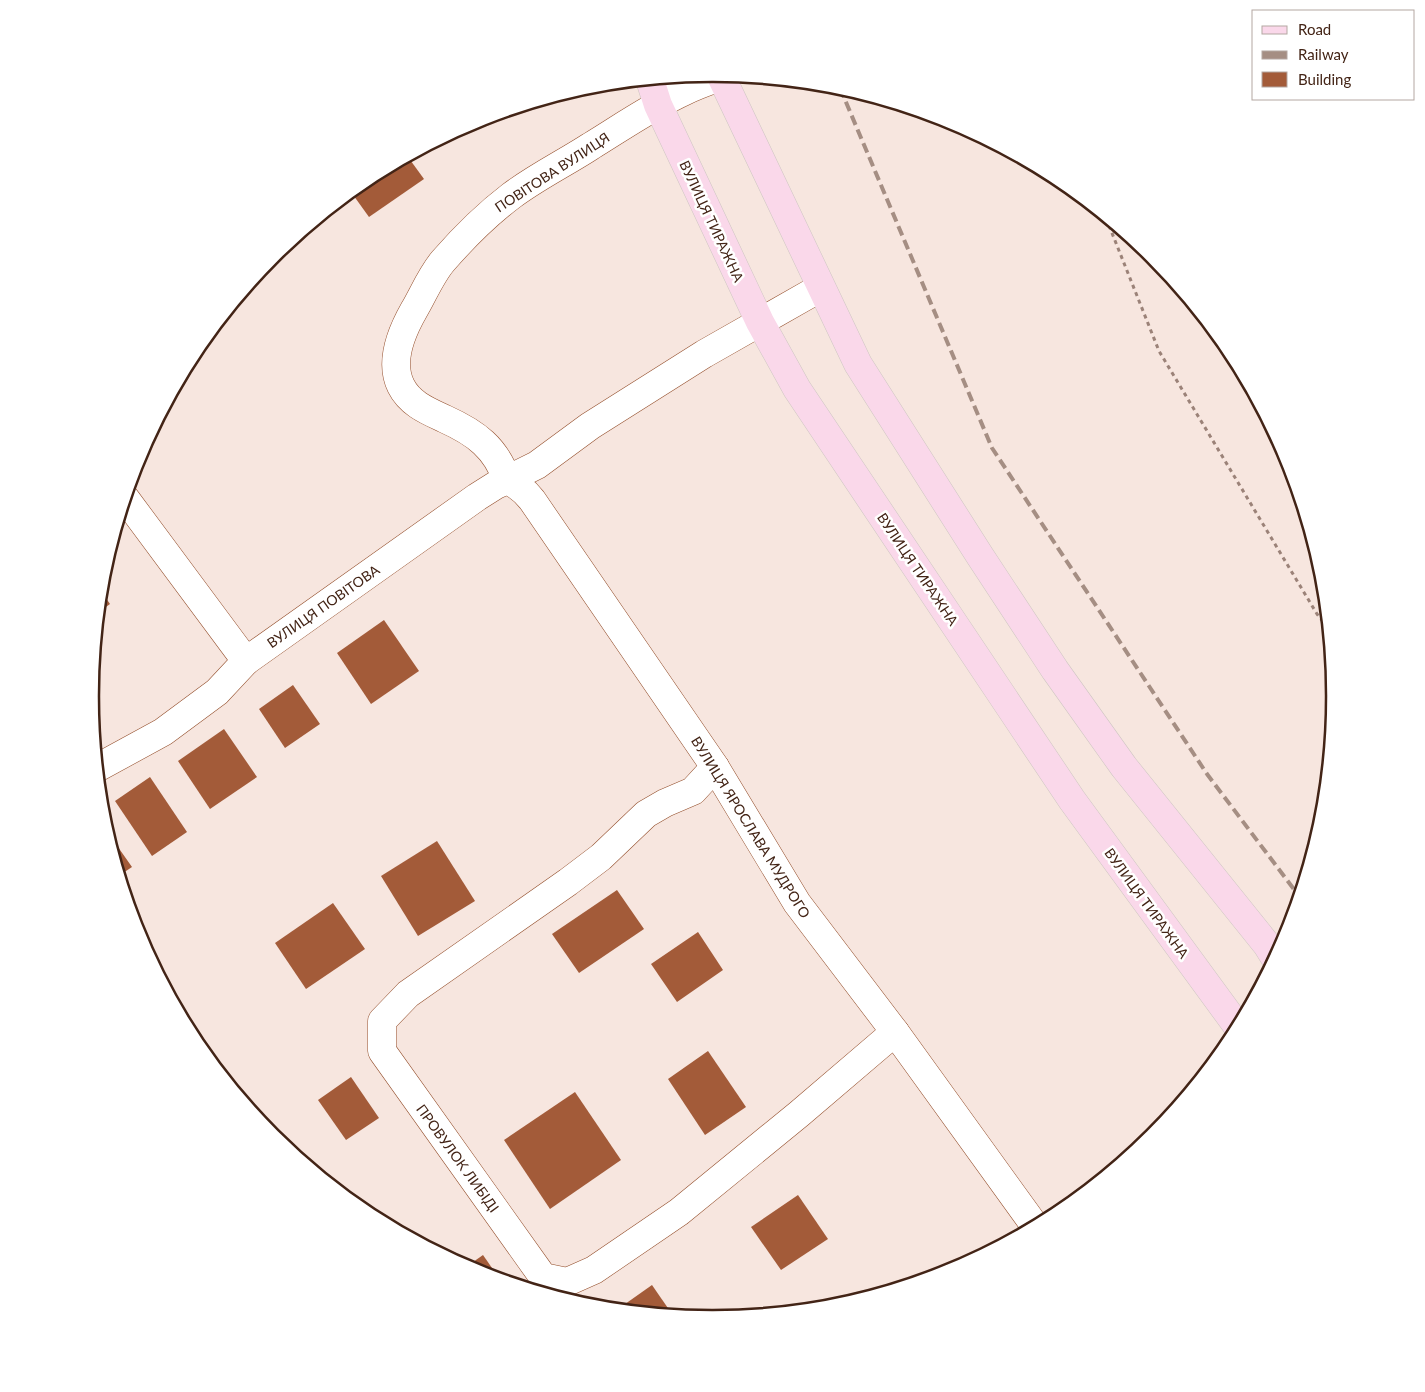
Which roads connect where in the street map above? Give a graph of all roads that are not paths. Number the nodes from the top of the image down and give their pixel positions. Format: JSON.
{"nodes":[{"id":1,"x":705,"y":82,"type":"edge"},
{"id":2,"x":723,"y":83,"type":"edge"},
{"id":3,"x":654,"y":92,"type":"edge"},
{"id":4,"x":820,"y":288,"type":"junction"},
{"id":5,"x":760,"y":322,"type":"junction"},
{"id":6,"x":507,"y":480,"type":"junction"},
{"id":7,"x":130,"y":505,"type":"edge"},
{"id":8,"x":246,"y":661,"type":"junction"},
{"id":9,"x":103,"y":765,"type":"edge"},
{"id":10,"x":715,"y":767,"type":"junction"},
{"id":11,"x":1270,"y":950,"type":"edge"},
{"id":12,"x":1233,"y":1020,"type":"edge"},
{"id":13,"x":895,"y":1032,"type":"junction"},
{"id":14,"x":1031,"y":1220,"type":"edge"}],
"edges":[{"from":1,"to":3,"type":"street","name":"ПОВІТОВА ВУЛИЦЯ"},
{"from":2,"to":4,"type":"main road"},
{"from":3,"to":5,"type":"main road","name":"ВУЛИЦЯ ТИРАЖНА"},
{"from":3,"to":6,"type":"street","name":"ПОВІТОВА ВУЛИЦЯ"},
{"from":4,"to":5,"type":"street","name":"ВУЛИЦЯ ПОВІТОВА"},
{"from":4,"to":11,"type":"main road"},
{"from":5,"to":6,"type":"street","name":"ВУЛИЦЯ ПОВІТОВА"},
{"from":5,"to":12,"type":"main road","name":"ВУЛИЦЯ ТИРАЖНА"},
{"from":6,"to":8,"type":"street","name":"ВУЛИЦЯ ПОВІТОВА"},
{"from":6,"to":10,"type":"street","name":"ВУЛИЦЯ ЯРОСЛАВА МУДРОГО"},
{"from":7,"to":8,"type":"street"},
{"from":8,"to":9,"type":"street","name":"ВУЛИЦЯ ПОВІТОВА"},
{"from":10,"to":13,"type":"street","name":"ВУЛИЦЯ ЯРОСЛАВА МУДРОГО"},
{"from":10,"to":13,"type":"street","name":"ПРОВУЛОК ЛИБІДІ"},
{"from":13,"to":14,"type":"street","name":"ВУЛИЦЯ ЯРОСЛАВА МУДРОГО"}]}
